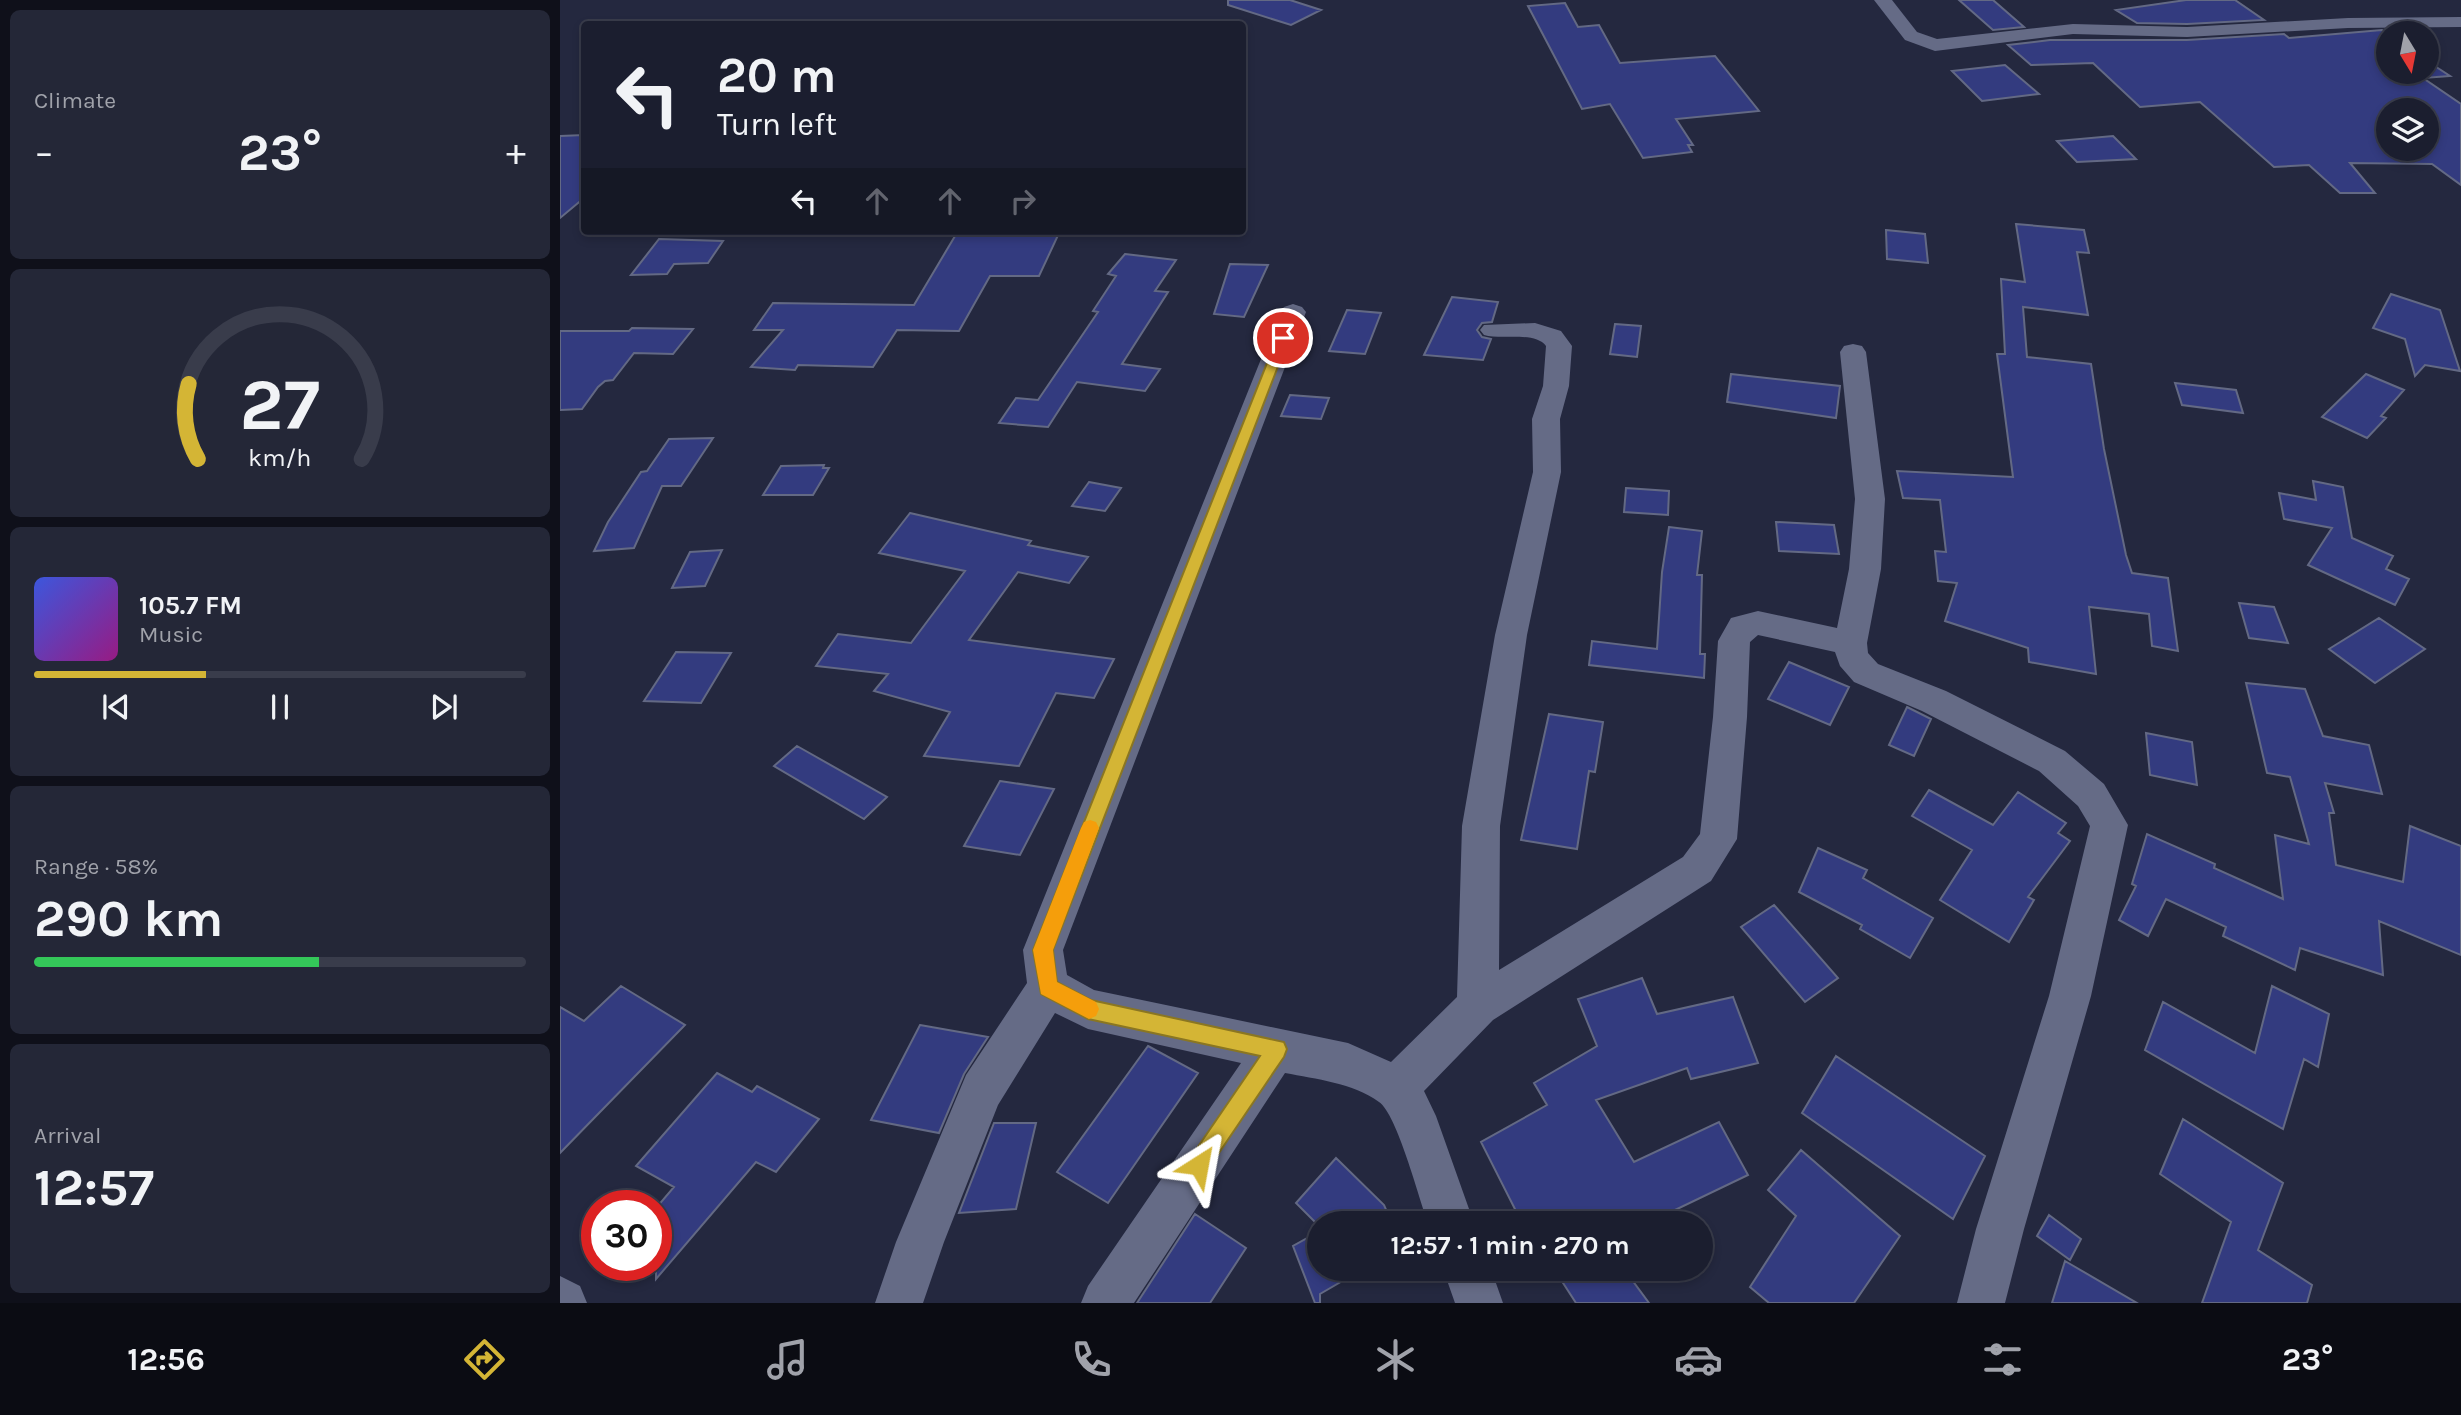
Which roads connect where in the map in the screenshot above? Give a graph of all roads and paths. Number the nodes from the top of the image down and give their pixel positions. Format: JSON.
{"nodes":[{"id":1,"x":1883,"y":0,"type":"edge"},
{"id":2,"x":2461,"y":22,"type":"edge"},
{"id":3,"x":1293,"y":312,"type":"dead end"},
{"id":4,"x":1493,"y":330,"type":"dead end"},
{"id":5,"x":1853,"y":352,"type":"dead end"},
{"id":6,"x":1850,"y":643,"type":"junction"},
{"id":7,"x":1048,"y":987,"type":"junction"},
{"id":8,"x":1478,"y":1006,"type":"junction"},
{"id":9,"x":1276,"y":1049,"type":"junction"},
{"id":10,"x":1397,"y":1087,"type":"junction"},
{"id":11,"x":1447,"y":1211,"type":"edge"},
{"id":12,"x":1471,"y":1281,"type":"edge"},
{"id":13,"x":899,"y":1303,"type":"edge"},
{"id":14,"x":1105,"y":1303,"type":"edge"},
{"id":15,"x":1479,"y":1303,"type":"edge"},
{"id":16,"x":1981,"y":1303,"type":"edge"}],
"edges":[{"from":1,"to":2,"type":"street"},
{"from":3,"to":7,"type":"street"},
{"from":4,"to":8,"type":"street"},
{"from":5,"to":6,"type":"street"},
{"from":6,"to":8,"type":"street"},
{"from":6,"to":16,"type":"street"},
{"from":7,"to":9,"type":"street"},
{"from":7,"to":13,"type":"street"},
{"from":8,"to":10,"type":"street"},
{"from":9,"to":10,"type":"street"},
{"from":9,"to":14,"type":"street"},
{"from":10,"to":11,"type":"street"},
{"from":12,"to":15,"type":"street"}]}
